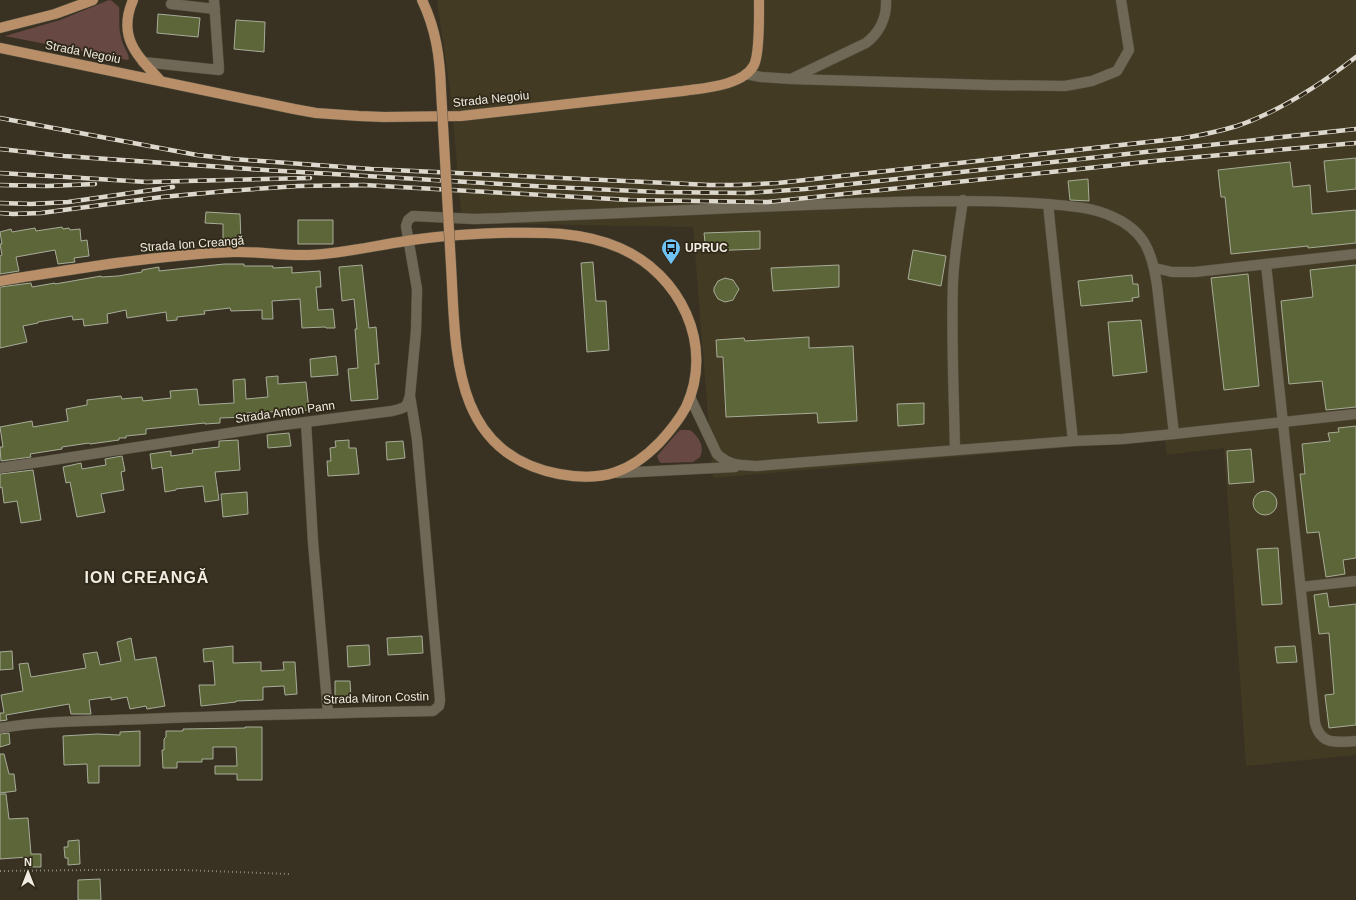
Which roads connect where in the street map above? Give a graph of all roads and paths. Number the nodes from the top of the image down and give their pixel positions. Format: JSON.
{"nodes":[{"id":1,"x":93,"y":0,"type":"edge"},
{"id":2,"x":133,"y":0,"type":"edge"},
{"id":3,"x":422,"y":0,"type":"edge"},
{"id":4,"x":760,"y":0,"type":"edge"},
{"id":5,"x":886,"y":0,"type":"edge"},
{"id":6,"x":1121,"y":0,"type":"edge"},
{"id":7,"x":171,"y":4,"type":"dead end"},
{"id":8,"x":215,"y":4,"type":"edge"},
{"id":9,"x":0,"y":28,"type":"edge"},
{"id":10,"x":0,"y":48,"type":"edge"},
{"id":11,"x":143,"y":62,"type":"junction"},
{"id":12,"x":746,"y":74,"type":"junction"},
{"id":13,"x":791,"y":79,"type":"junction"},
{"id":14,"x":161,"y":81,"type":"junction"},
{"id":15,"x":963,"y":200,"type":"junction"},
{"id":16,"x":1048,"y":204,"type":"junction"},
{"id":17,"x":409,"y":240,"type":"junction"},
{"id":18,"x":1356,"y":254,"type":"edge"},
{"id":19,"x":1266,"y":264,"type":"junction"},
{"id":20,"x":1155,"y":268,"type":"junction"},
{"id":21,"x":0,"y":281,"type":"edge"},
{"id":22,"x":410,"y":394,"type":"junction"},
{"id":23,"x":690,"y":397,"type":"junction"},
{"id":24,"x":1356,"y":414,"type":"edge"},
{"id":25,"x":306,"y":422,"type":"junction"},
{"id":26,"x":1284,"y":422,"type":"junction"},
{"id":27,"x":1174,"y":434,"type":"junction"},
{"id":28,"x":1073,"y":441,"type":"junction"},
{"id":29,"x":955,"y":450,"type":"junction"},
{"id":30,"x":757,"y":466,"type":"junction"},
{"id":31,"x":0,"y":468,"type":"edge"},
{"id":32,"x":617,"y":473,"type":"junction"},
{"id":33,"x":1356,"y":581,"type":"edge"},
{"id":34,"x":1301,"y":587,"type":"junction"},
{"id":35,"x":328,"y":713,"type":"junction"},
{"id":36,"x":0,"y":728,"type":"edge"},
{"id":37,"x":1356,"y":741,"type":"edge"},
{"id":38,"x":0,"y":871,"type":"edge"},
{"id":39,"x":289,"y":874,"type":"dead end"}],
"edges":[{"from":1,"to":9,"type":"main road"},
{"from":2,"to":11,"type":"main road","name":"Strada Negoiu"},
{"from":3,"to":32,"type":"main road","bridge":true},
{"from":4,"to":12,"type":"main road"},
{"from":5,"to":13,"type":"street"},
{"from":6,"to":13,"type":"street"},
{"from":7,"to":8,"type":"street"},
{"from":8,"to":11,"type":"street"},
{"from":10,"to":14,"type":"main road","name":"Strada Negoiu"},
{"from":11,"to":14,"type":"main road","name":"Strada Negoiu"},
{"from":12,"to":13,"type":"street"},
{"from":12,"to":14,"type":"main road","name":"Strada Negoiu"},
{"from":15,"to":16,"type":"street"},
{"from":15,"to":17,"type":"street","name":"Strada Anton Pann"},
{"from":15,"to":29,"type":"street"},
{"from":16,"to":20,"type":"street"},
{"from":16,"to":28,"type":"street"},
{"from":17,"to":21,"type":"main road","name":"Strada Ion Creangă"},
{"from":17,"to":22,"type":"street","name":"Strada Anton Pann"},
{"from":17,"to":23,"type":"main road","name":"Strada Ion Creangă"},
{"from":18,"to":19,"type":"street"},
{"from":19,"to":20,"type":"street"},
{"from":19,"to":26,"type":"street"},
{"from":20,"to":27,"type":"street"},
{"from":22,"to":25,"type":"street","name":"Strada Anton Pann"},
{"from":22,"to":35,"type":"street","name":"Strada Miron Costin"},
{"from":23,"to":30,"type":"street"},
{"from":23,"to":32,"type":"main road","name":"Strada Ion Creangă"},
{"from":24,"to":26,"type":"street"},
{"from":25,"to":31,"type":"street","name":"Strada Anton Pann"},
{"from":25,"to":35,"type":"street"},
{"from":26,"to":27,"type":"street"},
{"from":26,"to":34,"type":"street"},
{"from":27,"to":28,"type":"street"},
{"from":28,"to":29,"type":"street"},
{"from":29,"to":30,"type":"street"},
{"from":30,"to":32,"type":"street"},
{"from":33,"to":34,"type":"street"},
{"from":34,"to":37,"type":"street"},
{"from":35,"to":36,"type":"street","name":"Strada Miron Costin"},
{"from":38,"to":39,"type":"path"}]}
